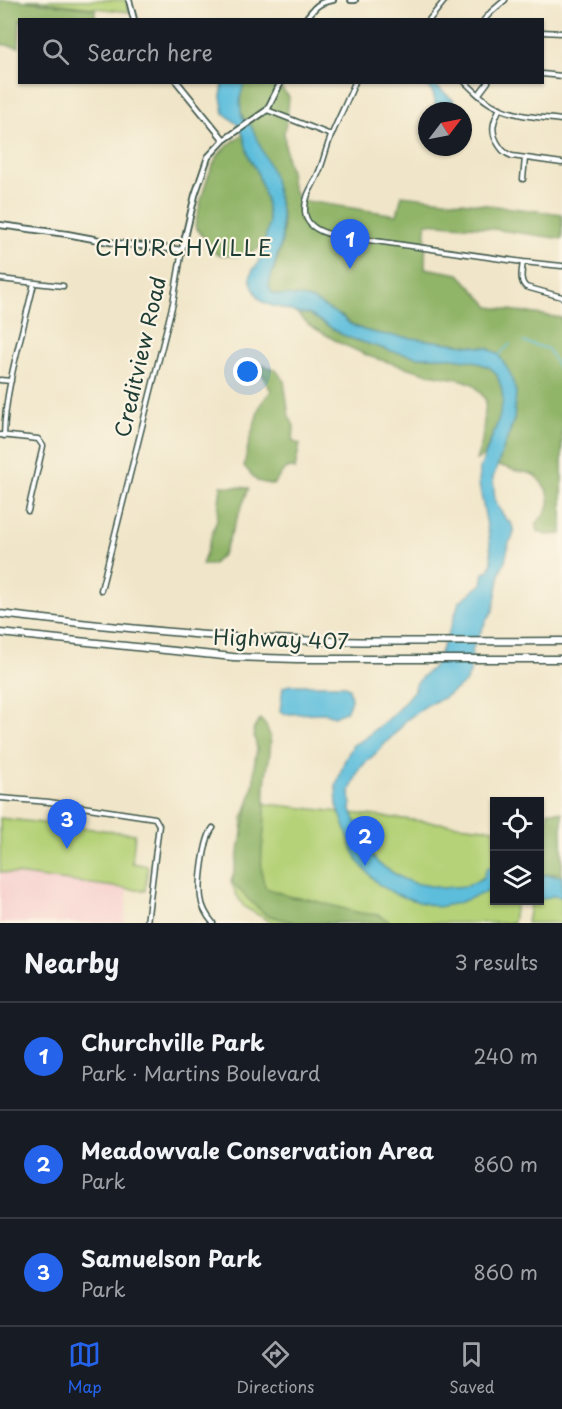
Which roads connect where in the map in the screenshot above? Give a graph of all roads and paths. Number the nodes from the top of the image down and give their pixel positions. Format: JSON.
{"nodes":[{"id":1,"x":129,"y":0,"type":"edge"},
{"id":2,"x":333,"y":0,"type":"edge"},
{"id":3,"x":445,"y":0,"type":"edge"},
{"id":4,"x":505,"y":0,"type":"edge"},
{"id":5,"x":498,"y":2,"type":"edge"},
{"id":6,"x":134,"y":18,"type":"edge"},
{"id":7,"x":307,"y":18,"type":"edge"},
{"id":8,"x":431,"y":18,"type":"edge"},
{"id":9,"x":486,"y":18,"type":"edge"},
{"id":10,"x":544,"y":32,"type":"edge"},
{"id":11,"x":562,"y":33,"type":"edge"},
{"id":12,"x":544,"y":74,"type":"edge"},
{"id":13,"x":562,"y":76,"type":"edge"},
{"id":14,"x":179,"y":84,"type":"edge"},
{"id":15,"x":279,"y":84,"type":"edge"},
{"id":16,"x":354,"y":84,"type":"edge"},
{"id":17,"x":467,"y":84,"type":"edge"},
{"id":18,"x":486,"y":84,"type":"edge"},
{"id":19,"x":478,"y":94,"type":"junction"},
{"id":20,"x":500,"y":108,"type":"junction"},
{"id":21,"x":267,"y":110,"type":"junction"},
{"id":22,"x":562,"y":120,"type":"edge"},
{"id":23,"x":331,"y":135,"type":"junction"},
{"id":24,"x":224,"y":140,"type":"junction"},
{"id":25,"x":525,"y":158,"type":"junction"},
{"id":26,"x":562,"y":163,"type":"edge"},
{"id":27,"x":523,"y":179,"type":"dead end"},
{"id":28,"x":0,"y":225,"type":"edge"},
{"id":29,"x":182,"y":250,"type":"junction"},
{"id":30,"x":523,"y":262,"type":"junction"},
{"id":31,"x":562,"y":266,"type":"edge"},
{"id":32,"x":0,"y":279,"type":"edge"},
{"id":33,"x":34,"y":283,"type":"junction"},
{"id":34,"x":63,"y":286,"type":"dead end"},
{"id":35,"x":562,"y":297,"type":"edge"},
{"id":36,"x":0,"y":380,"type":"edge"},
{"id":37,"x":11,"y":381,"type":"junction"},
{"id":38,"x":2,"y":435,"type":"edge"},
{"id":39,"x":28,"y":511,"type":"dead end"},
{"id":40,"x":101,"y":590,"type":"dead end"},
{"id":41,"x":0,"y":614,"type":"edge"},
{"id":42,"x":0,"y":633,"type":"edge"},
{"id":43,"x":562,"y":641,"type":"edge"},
{"id":44,"x":562,"y":659,"type":"edge"},
{"id":45,"x":0,"y":798,"type":"edge"},
{"id":46,"x":213,"y":828,"type":"dead end"},
{"id":47,"x":209,"y":922,"type":"edge"},
{"id":48,"x":147,"y":923,"type":"edge"}],
"edges":[{"from":1,"to":6,"type":"street"},
{"from":2,"to":7,"type":"street"},
{"from":3,"to":8,"type":"street"},
{"from":4,"to":5,"type":"street"},
{"from":5,"to":9,"type":"street"},
{"from":10,"to":11,"type":"street"},
{"from":12,"to":13,"type":"street"},
{"from":14,"to":24,"type":"street"},
{"from":15,"to":21,"type":"street"},
{"from":16,"to":23,"type":"street"},
{"from":17,"to":19,"type":"street"},
{"from":18,"to":19,"type":"street"},
{"from":19,"to":20,"type":"street"},
{"from":20,"to":22,"type":"street"},
{"from":20,"to":25,"type":"street"},
{"from":21,"to":23,"type":"street"},
{"from":21,"to":24,"type":"street","name":"Creditview Road"},
{"from":23,"to":30,"type":"street"},
{"from":24,"to":29,"type":"street","name":"Creditview Road"},
{"from":25,"to":26,"type":"street"},
{"from":25,"to":27,"type":"street"},
{"from":28,"to":29,"type":"street"},
{"from":29,"to":40,"type":"street","name":"Creditview Road"},
{"from":30,"to":31,"type":"street"},
{"from":30,"to":35,"type":"street"},
{"from":32,"to":33,"type":"street"},
{"from":33,"to":34,"type":"street"},
{"from":33,"to":37,"type":"street"},
{"from":36,"to":37,"type":"street"},
{"from":37,"to":38,"type":"street"},
{"from":38,"to":39,"type":"street"},
{"from":41,"to":43,"type":"highway","name":"Highway 407"},
{"from":42,"to":44,"type":"highway","name":"Highway 407"},
{"from":45,"to":48,"type":"street"},
{"from":46,"to":47,"type":"street"}]}
